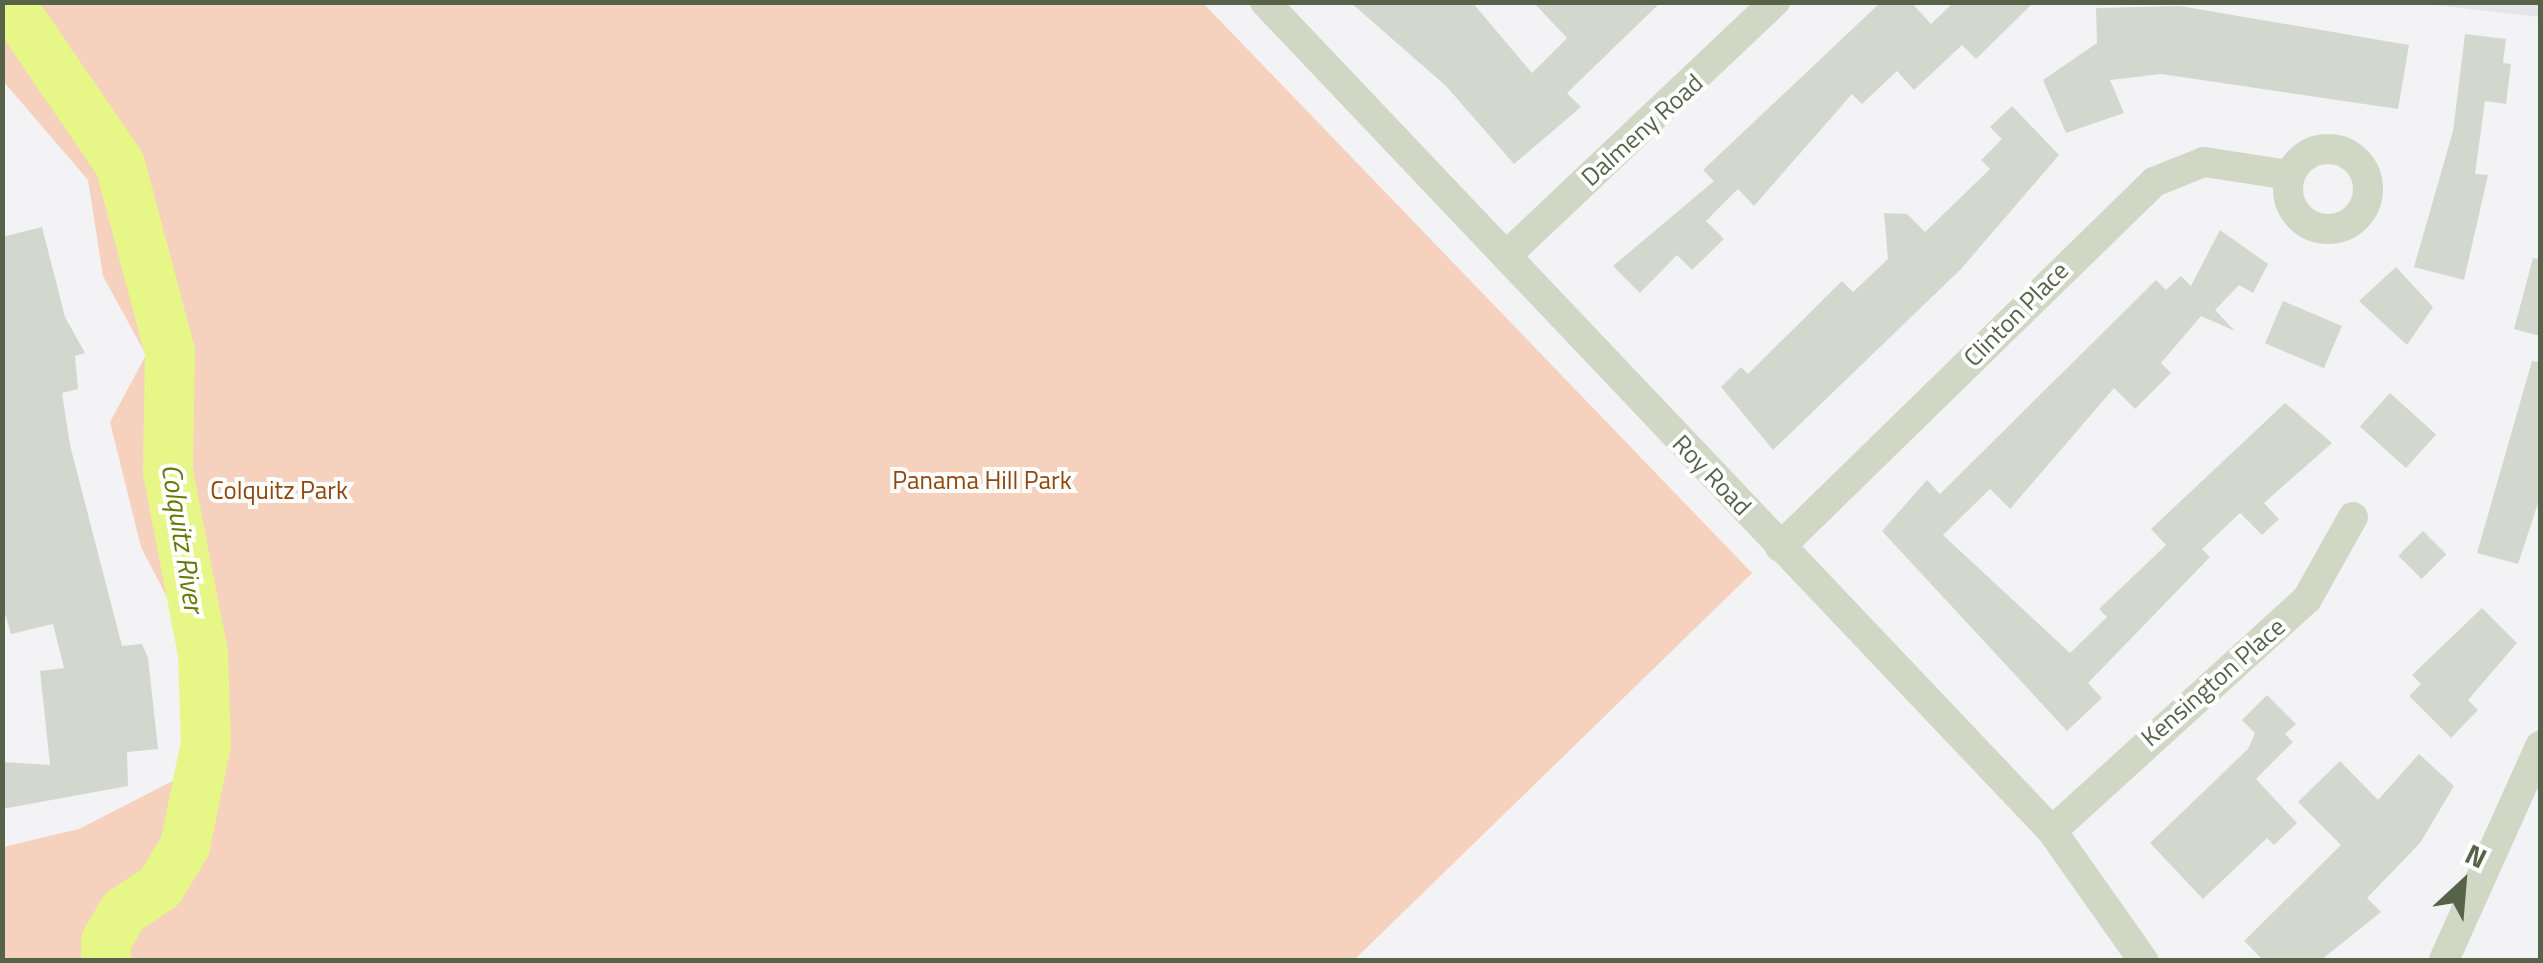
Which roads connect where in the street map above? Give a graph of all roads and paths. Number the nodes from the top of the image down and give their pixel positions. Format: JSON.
{"nodes":[{"id":1,"x":1265,"y":2,"type":"edge"},
{"id":2,"x":1775,"y":2,"type":"edge"},
{"id":3,"x":2289,"y":176,"type":"dead end"},
{"id":4,"x":1506,"y":255,"type":"junction"},
{"id":5,"x":2353,"y":518,"type":"dead end"},
{"id":6,"x":1780,"y":547,"type":"junction"},
{"id":7,"x":2540,"y":746,"type":"edge"},
{"id":8,"x":2052,"y":831,"type":"junction"},
{"id":9,"x":2143,"y":960,"type":"edge"},
{"id":10,"x":2444,"y":960,"type":"edge"}],
"edges":[{"from":1,"to":4,"type":"street","name":"Roy Road"},
{"from":2,"to":4,"type":"street","name":"Dalmeny Road"},
{"from":3,"to":6,"type":"street","name":"Clinton Place"},
{"from":4,"to":6,"type":"street","name":"Roy Road"},
{"from":5,"to":8,"type":"street","name":"Kensington Place"},
{"from":6,"to":8,"type":"street","name":"Roy Road"},
{"from":7,"to":10,"type":"street"},
{"from":8,"to":9,"type":"street","name":"Roy Road"}]}
